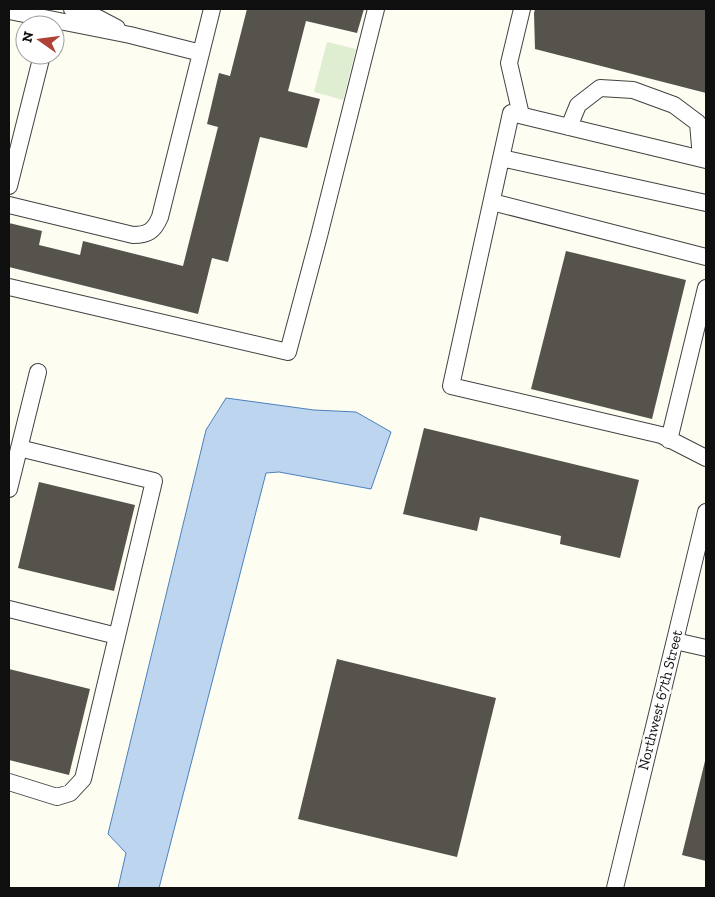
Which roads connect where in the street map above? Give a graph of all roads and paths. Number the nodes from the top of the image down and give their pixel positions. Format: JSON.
{"nodes":[{"id":1,"x":72,"y":9,"type":"edge"},
{"id":2,"x":212,"y":9,"type":"edge"},
{"id":3,"x":376,"y":9,"type":"edge"},
{"id":4,"x":522,"y":9,"type":"edge"},
{"id":5,"x":9,"y":11,"type":"edge"},
{"id":6,"x":33,"y":15,"type":"edge"},
{"id":7,"x":65,"y":21,"type":"edge"},
{"id":8,"x":130,"y":35,"type":"junction"},
{"id":9,"x":201,"y":54,"type":"junction"},
{"id":10,"x":39,"y":65,"type":"edge"},
{"id":11,"x":521,"y":115,"type":"junction"},
{"id":12,"x":570,"y":126,"type":"junction"},
{"id":13,"x":501,"y":158,"type":"junction"},
{"id":14,"x":704,"y":159,"type":"edge"},
{"id":15,"x":9,"y":186,"type":"edge"},
{"id":16,"x":492,"y":202,"type":"junction"},
{"id":17,"x":706,"y":203,"type":"edge"},
{"id":18,"x":9,"y":205,"type":"edge"},
{"id":19,"x":706,"y":257,"type":"edge"},
{"id":20,"x":9,"y":287,"type":"edge"},
{"id":21,"x":706,"y":288,"type":"edge"},
{"id":22,"x":38,"y":372,"type":"dead end"},
{"id":23,"x":670,"y":440,"type":"junction"},
{"id":24,"x":19,"y":448,"type":"junction"},
{"id":25,"x":706,"y":458,"type":"edge"},
{"id":26,"x":9,"y":489,"type":"edge"},
{"id":27,"x":706,"y":512,"type":"edge"},
{"id":28,"x":9,"y":609,"type":"edge"},
{"id":29,"x":117,"y":636,"type":"junction"},
{"id":30,"x":675,"y":641,"type":"junction"},
{"id":31,"x":706,"y":648,"type":"edge"},
{"id":32,"x":9,"y":782,"type":"edge"},
{"id":33,"x":615,"y":888,"type":"edge"}],
"edges":[{"from":1,"to":8,"type":"street"},
{"from":2,"to":9,"type":"street"},
{"from":3,"to":20,"type":"street"},
{"from":4,"to":11,"type":"street"},
{"from":5,"to":6,"type":"street"},
{"from":7,"to":8,"type":"street"},
{"from":8,"to":9,"type":"street"},
{"from":9,"to":18,"type":"street"},
{"from":10,"to":15,"type":"street"},
{"from":11,"to":12,"type":"street"},
{"from":11,"to":13,"type":"street"},
{"from":12,"to":14,"type":"street"},
{"from":12,"to":14,"type":"street"},
{"from":13,"to":16,"type":"street"},
{"from":13,"to":17,"type":"street"},
{"from":16,"to":19,"type":"street"},
{"from":16,"to":23,"type":"street"},
{"from":21,"to":23,"type":"street"},
{"from":22,"to":24,"type":"street"},
{"from":23,"to":25,"type":"street"},
{"from":24,"to":26,"type":"street"},
{"from":24,"to":29,"type":"street"},
{"from":27,"to":30,"type":"street","name":"Northwest 67th Street"},
{"from":28,"to":29,"type":"street"},
{"from":29,"to":32,"type":"street"},
{"from":30,"to":31,"type":"street"},
{"from":30,"to":33,"type":"street","name":"Northwest 67th Street"}]}
